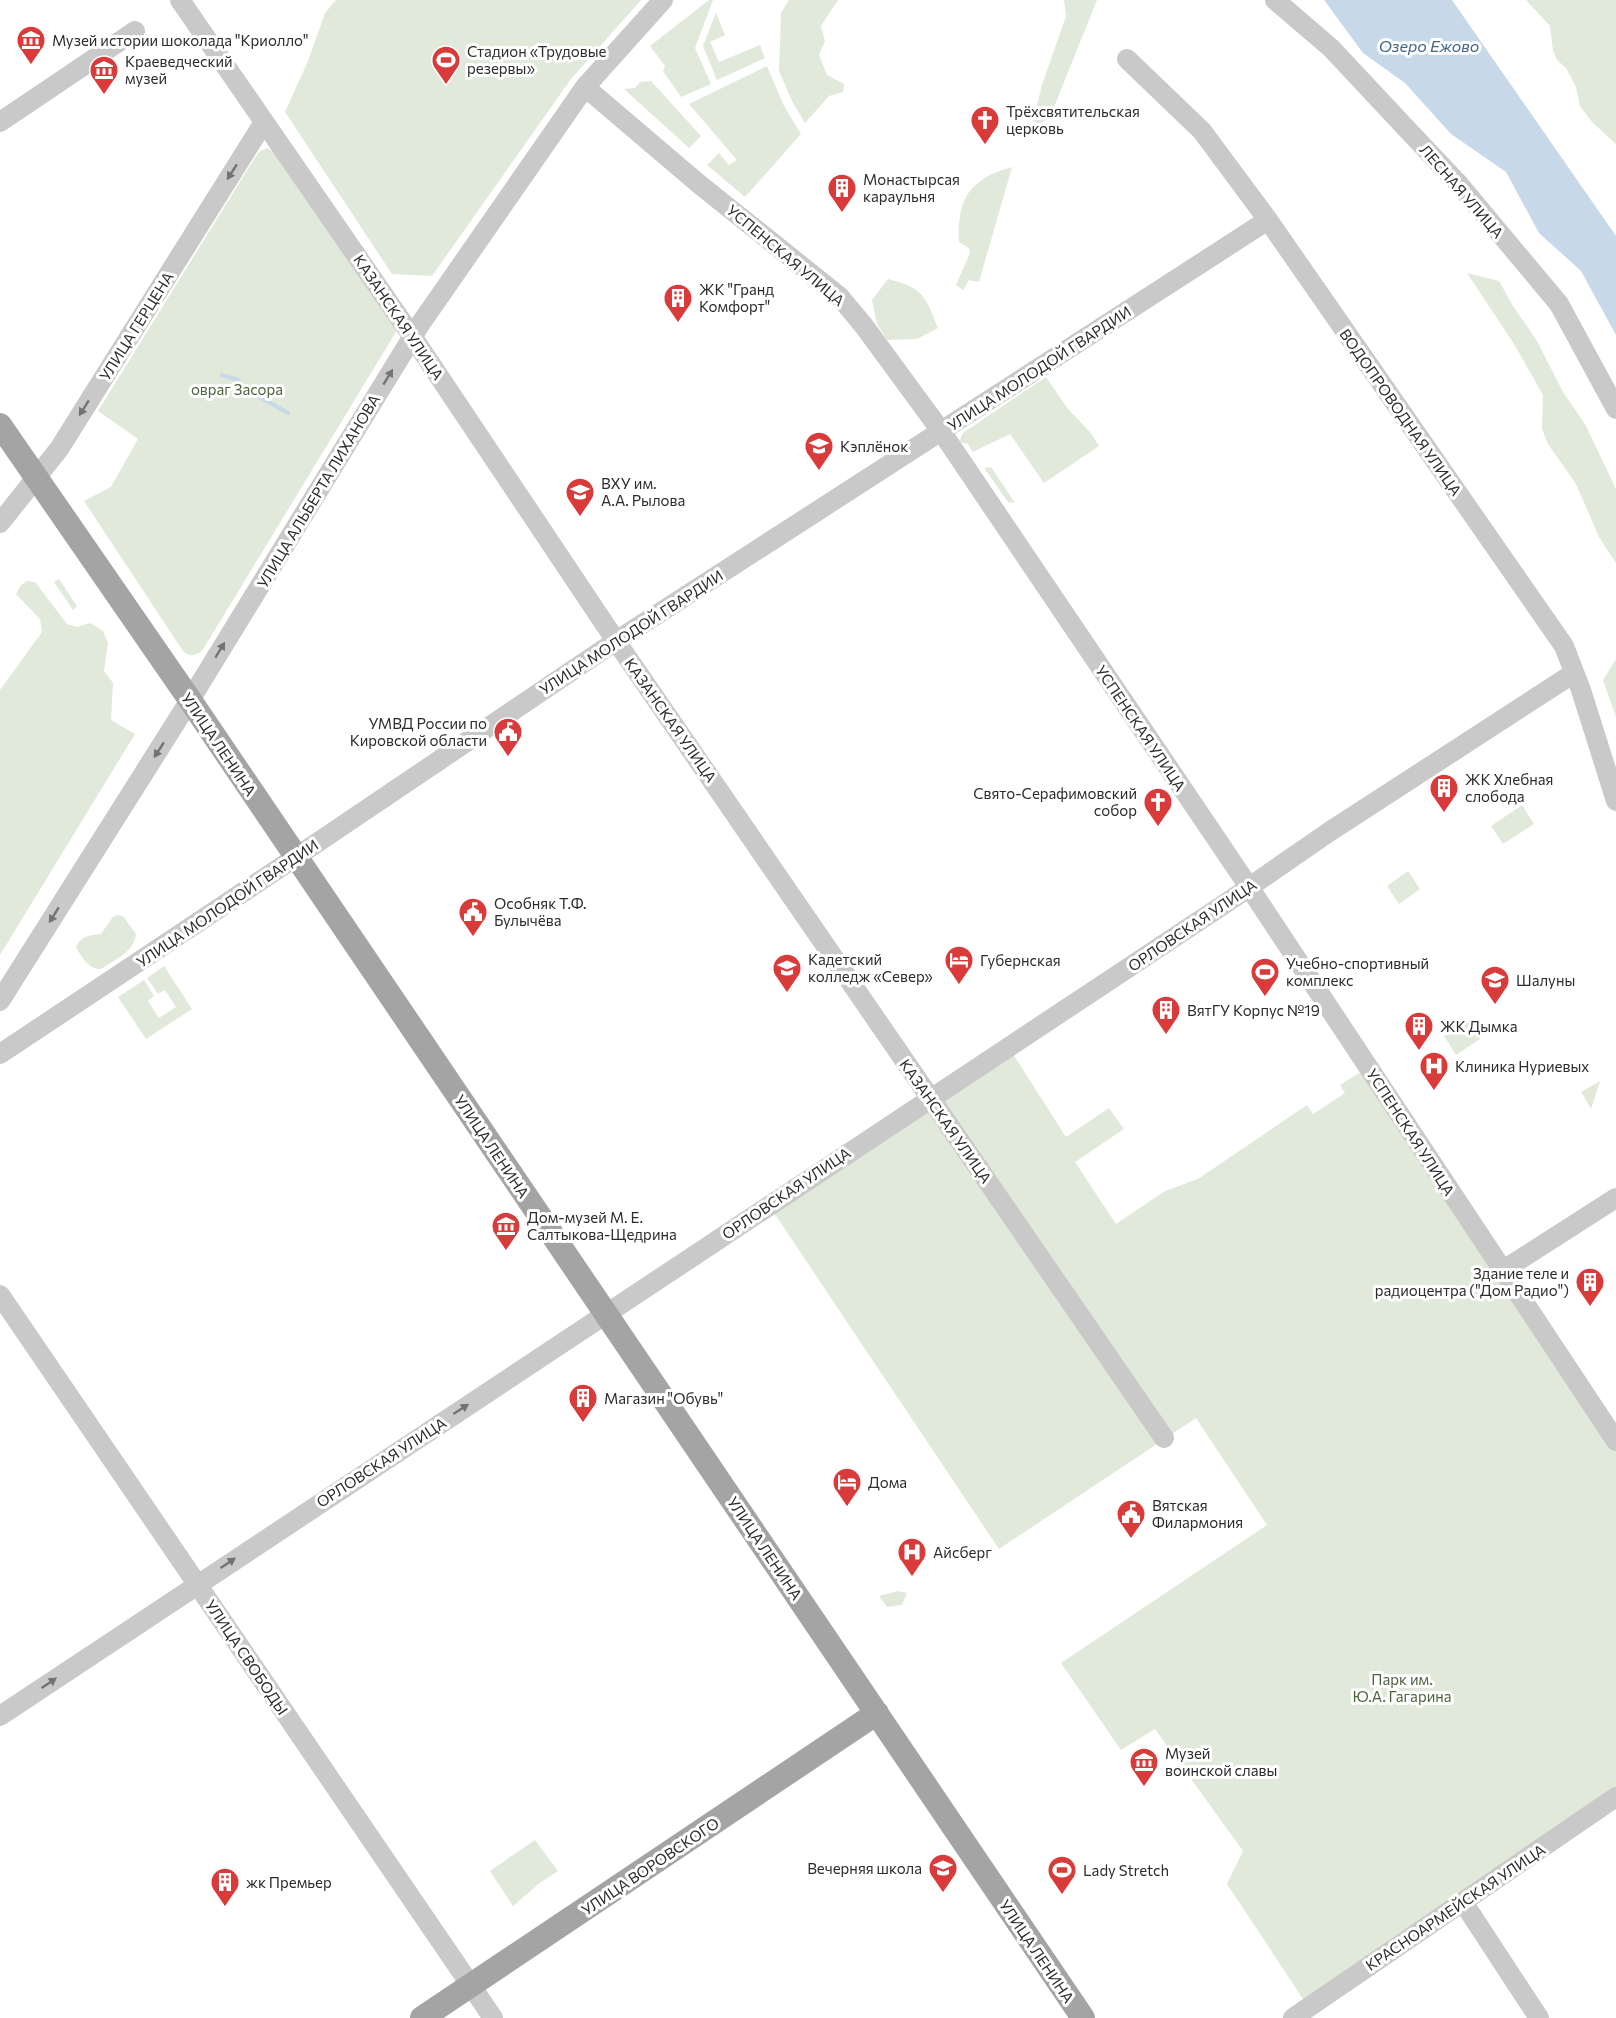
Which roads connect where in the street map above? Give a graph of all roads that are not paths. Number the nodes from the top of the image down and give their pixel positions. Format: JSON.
{"nodes":[{"id":1,"x":180,"y":0,"type":"edge"},
{"id":2,"x":663,"y":0,"type":"edge"},
{"id":3,"x":1275,"y":0,"type":"edge"},
{"id":4,"x":135,"y":31,"type":"dead end"},
{"id":5,"x":1127,"y":59,"type":"dead end"},
{"id":6,"x":585,"y":87,"type":"junction"},
{"id":7,"x":0,"y":122,"type":"edge"},
{"id":8,"x":264,"y":123,"type":"junction"},
{"id":9,"x":1268,"y":220,"type":"junction"},
{"id":10,"x":412,"y":336,"type":"junction"},
{"id":11,"x":1616,"y":409,"type":"edge"},
{"id":12,"x":0,"y":425,"type":"edge"},
{"id":13,"x":941,"y":431,"type":"junction"},
{"id":14,"x":37,"y":479,"type":"junction"},
{"id":15,"x":0,"y":523,"type":"edge"},
{"id":16,"x":616,"y":641,"type":"junction"},
{"id":17,"x":1574,"y":673,"type":"junction"},
{"id":18,"x":190,"y":700,"type":"junction"},
{"id":19,"x":1616,"y":801,"type":"edge"},
{"id":20,"x":296,"y":857,"type":"junction"},
{"id":21,"x":1249,"y":887,"type":"junction"},
{"id":22,"x":0,"y":1001,"type":"edge"},
{"id":23,"x":0,"y":1054,"type":"edge"},
{"id":24,"x":930,"y":1098,"type":"junction"},
{"id":25,"x":1616,"y":1198,"type":"edge"},
{"id":26,"x":1503,"y":1272,"type":"junction"},
{"id":27,"x":0,"y":1295,"type":"edge"},
{"id":28,"x":606,"y":1313,"type":"junction"},
{"id":29,"x":1164,"y":1438,"type":"dead end"},
{"id":30,"x":1616,"y":1441,"type":"edge"},
{"id":31,"x":197,"y":1584,"type":"junction"},
{"id":32,"x":877,"y":1713,"type":"junction"},
{"id":33,"x":0,"y":1716,"type":"edge"},
{"id":34,"x":1616,"y":1797,"type":"edge"},
{"id":35,"x":1463,"y":1902,"type":"junction"},
{"id":36,"x":471,"y":1986,"type":"junction"},
{"id":37,"x":422,"y":2018,"type":"edge"},
{"id":38,"x":493,"y":2018,"type":"edge"},
{"id":39,"x":1083,"y":2018,"type":"edge"},
{"id":40,"x":1293,"y":2018,"type":"edge"},
{"id":41,"x":1539,"y":2018,"type":"edge"}],
"edges":[{"from":1,"to":8,"type":"street","name":"КАЗАНСКАЯ УЛИЦА"},
{"from":2,"to":6,"type":"street","name":"УЛИЦА АЛЬБЕРТА ЛИХАНОВА"},
{"from":3,"to":11,"type":"street","name":"ЛЕСНАЯ УЛИЦА"},
{"from":4,"to":7,"type":"street"},
{"from":5,"to":9,"type":"street","name":"ВОДОПРОВОДНАЯ УЛИЦА"},
{"from":6,"to":10,"type":"street","name":"УЛИЦА АЛЬБЕРТА ЛИХАНОВА"},
{"from":6,"to":13,"type":"street","name":"УСПЕНСКАЯ УЛИЦА"},
{"from":8,"to":10,"type":"street","name":"КАЗАНСКАЯ УЛИЦА"},
{"from":8,"to":14,"type":"street","name":"УЛИЦА ГЕРЦЕНА","one_way":true},
{"from":9,"to":13,"type":"street","name":"УЛИЦА МОЛОДОЙ ГВАРДИИ"},
{"from":9,"to":17,"type":"street","name":"ВОДОПРОВОДНАЯ УЛИЦА"},
{"from":10,"to":16,"type":"street","name":"КАЗАНСКАЯ УЛИЦА"},
{"from":18,"to":10,"type":"street","name":"УЛИЦА АЛЬБЕРТА ЛИХАНОВА","one_way":true},
{"from":12,"to":14,"type":"main road","name":"УЛИЦА ЛЕНИНА"},
{"from":13,"to":16,"type":"street","name":"УЛИЦА МОЛОДОЙ ГВАРДИИ"},
{"from":13,"to":21,"type":"street","name":"УСПЕНСКАЯ УЛИЦА"},
{"from":14,"to":15,"type":"street","name":"УЛИЦА ГЕРЦЕНА"},
{"from":14,"to":18,"type":"main road","name":"УЛИЦА ЛЕНИНА"},
{"from":16,"to":20,"type":"street","name":"УЛИЦА МОЛОДОЙ ГВАРДИИ"},
{"from":16,"to":24,"type":"street","name":"КАЗАНСКАЯ УЛИЦА"},
{"from":17,"to":19,"type":"street","name":"ВОДОПРОВОДНАЯ УЛИЦА"},
{"from":17,"to":21,"type":"street","name":"ОРЛОВСКАЯ УЛИЦА"},
{"from":18,"to":20,"type":"main road","name":"УЛИЦА ЛЕНИНА"},
{"from":18,"to":22,"type":"street","name":"УЛИЦА АЛЬБЕРТА ЛИХАНОВА","one_way":true},
{"from":20,"to":23,"type":"street","name":"УЛИЦА МОЛОДОЙ ГВАРДИИ"},
{"from":20,"to":28,"type":"main road","name":"УЛИЦА ЛЕНИНА"},
{"from":21,"to":24,"type":"street","name":"ОРЛОВСКАЯ УЛИЦА"},
{"from":21,"to":26,"type":"street","name":"УСПЕНСКАЯ УЛИЦА"},
{"from":24,"to":28,"type":"street","name":"ОРЛОВСКАЯ УЛИЦА"},
{"from":24,"to":29,"type":"street","name":"КАЗАНСКАЯ УЛИЦА"},
{"from":25,"to":26,"type":"street"},
{"from":26,"to":30,"type":"street","name":"УСПЕНСКАЯ УЛИЦА"},
{"from":27,"to":31,"type":"street","name":"УЛИЦА СВОБОДЫ"},
{"from":31,"to":28,"type":"street","name":"ОРЛОВСКАЯ УЛИЦА","one_way":true},
{"from":28,"to":32,"type":"main road","name":"УЛИЦА ЛЕНИНА"},
{"from":33,"to":31,"type":"street","name":"ОРЛОВСКАЯ УЛИЦА","one_way":true},
{"from":31,"to":36,"type":"street","name":"УЛИЦА СВОБОДЫ"},
{"from":32,"to":36,"type":"main road","name":"УЛИЦА ВОРОВСКОГО"},
{"from":32,"to":39,"type":"main road","name":"УЛИЦА ЛЕНИНА"},
{"from":34,"to":35,"type":"street","name":"КРАСНОАРМЕЙСКАЯ УЛИЦА"},
{"from":35,"to":40,"type":"street","name":"КРАСНОАРМЕЙСКАЯ УЛИЦА"},
{"from":35,"to":41,"type":"street"},
{"from":36,"to":37,"type":"main road","name":"УЛИЦА ВОРОВСКОГО"},
{"from":36,"to":38,"type":"street","name":"УЛИЦА СВОБОДЫ"}]}
